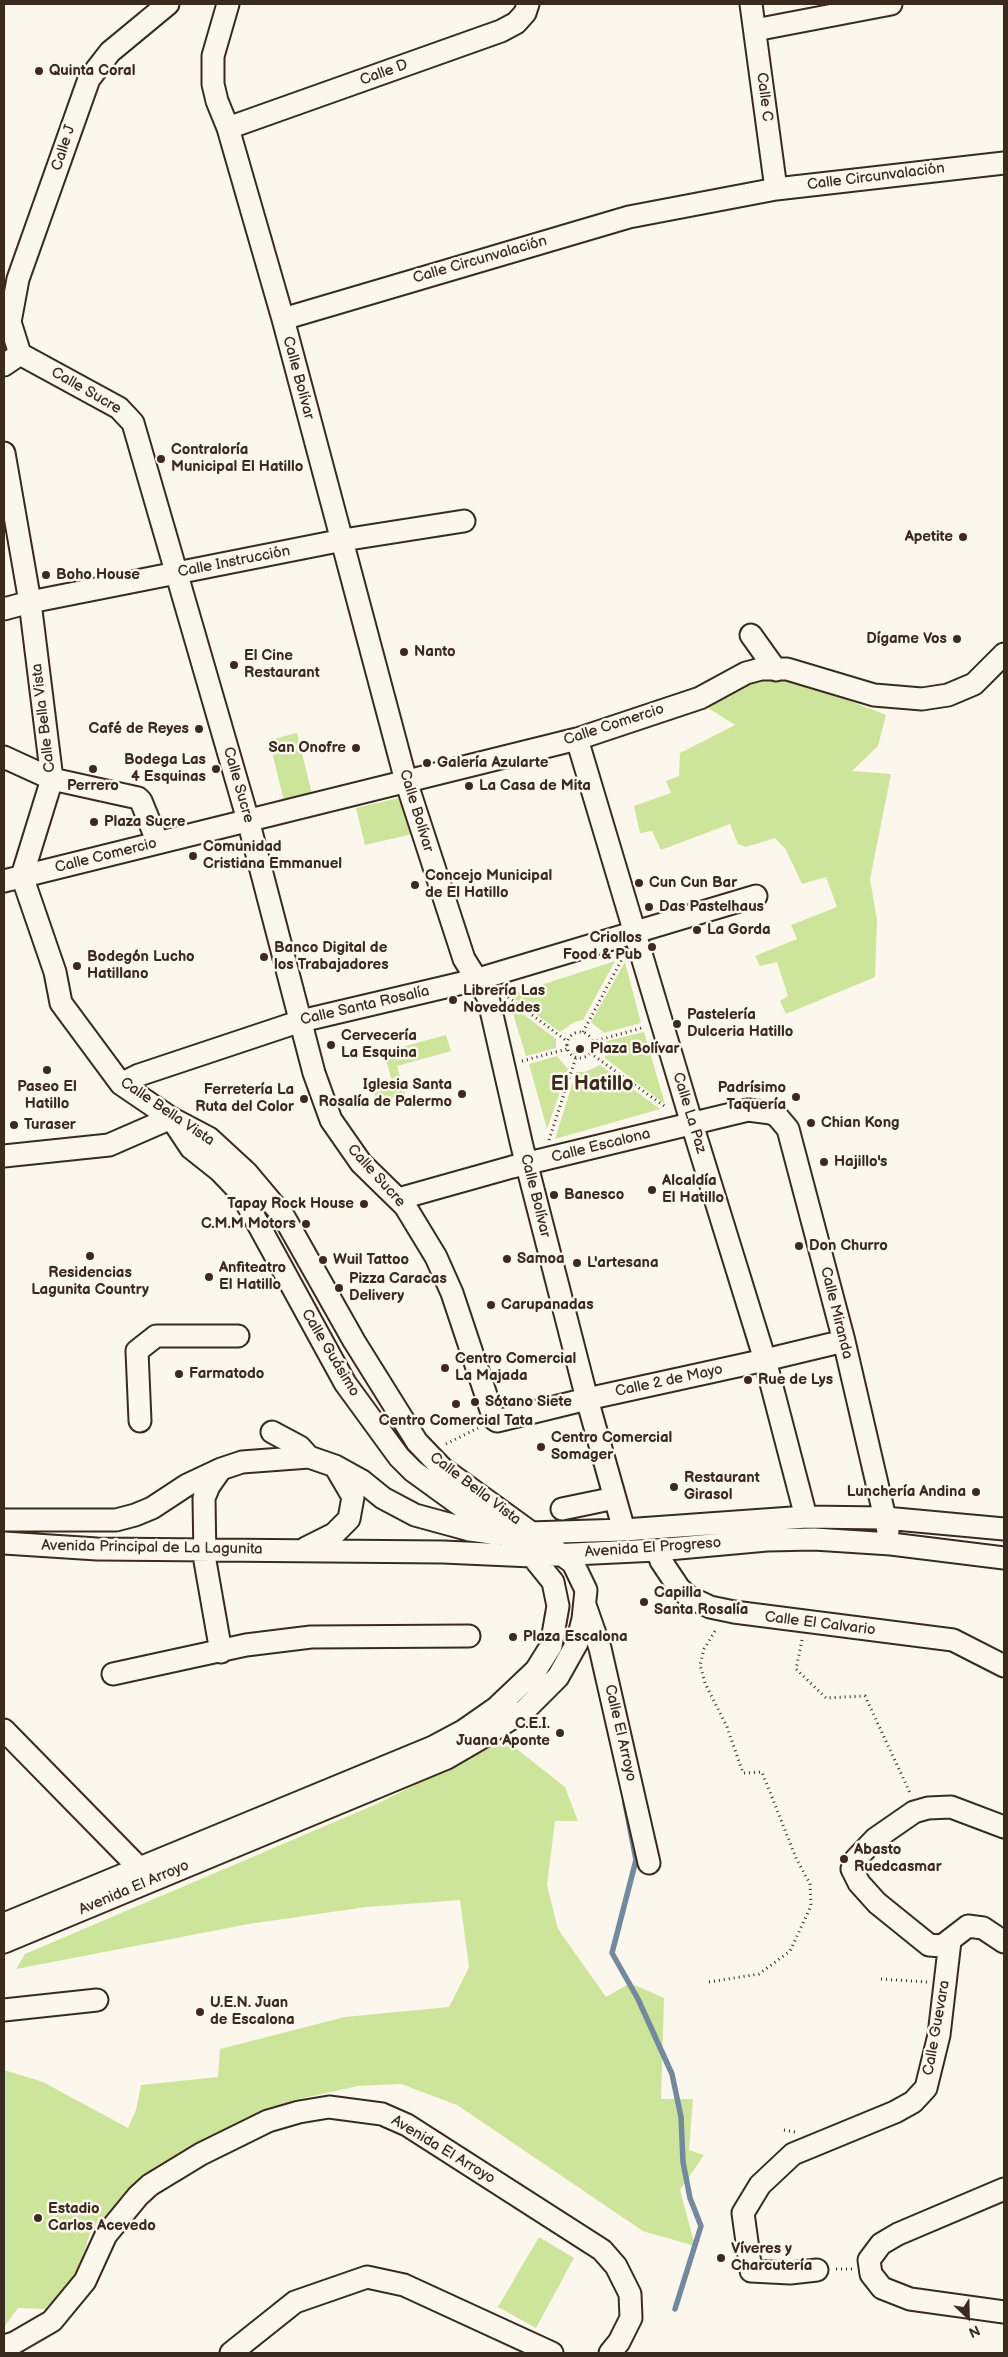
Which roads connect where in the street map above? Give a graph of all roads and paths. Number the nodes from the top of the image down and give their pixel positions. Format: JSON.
{"nodes":[{"id":1,"x":168,"y":4,"type":"edge"},
{"id":2,"x":228,"y":4,"type":"edge"},
{"id":3,"x":528,"y":4,"type":"edge"},
{"id":4,"x":751,"y":4,"type":"edge"},
{"id":5,"x":891,"y":4,"type":"edge"},
{"id":6,"x":755,"y":30,"type":"junction"},
{"id":7,"x":228,"y":128,"type":"junction"},
{"id":8,"x":1004,"y":163,"type":"edge"},
{"id":9,"x":776,"y":189,"type":"junction"},
{"id":10,"x":283,"y":319,"type":"junction"},
{"id":11,"x":7,"y":324,"type":"edge"},
{"id":12,"x":12,"y":359,"type":"edge"},
{"id":13,"x":4,"y":453,"type":"edge"},
{"id":14,"x":464,"y":520,"type":"dead end"},
{"id":15,"x":342,"y":540,"type":"junction"},
{"id":16,"x":176,"y":574,"type":"junction"},
{"id":17,"x":30,"y":602,"type":"junction"},
{"id":18,"x":4,"y":609,"type":"edge"},
{"id":19,"x":750,"y":635,"type":"dead end"},
{"id":20,"x":1004,"y":654,"type":"edge"},
{"id":21,"x":776,"y":670,"type":"junction"},
{"id":22,"x":577,"y":739,"type":"junction"},
{"id":23,"x":4,"y":757,"type":"edge"},
{"id":24,"x":52,"y":779,"type":"junction"},
{"id":25,"x":406,"y":781,"type":"junction"},
{"id":26,"x":248,"y":820,"type":"junction"},
{"id":27,"x":158,"y":843,"type":"junction"},
{"id":28,"x":13,"y":878,"type":"edge"},
{"id":29,"x":756,"y":896,"type":"dead end"},
{"id":30,"x":634,"y":932,"type":"junction"},
{"id":31,"x":626,"y":952,"type":"dead end"},
{"id":32,"x":475,"y":980,"type":"junction"},
{"id":33,"x":507,"y":996,"type":"dead end"},
{"id":34,"x":301,"y":1021,"type":"junction"},
{"id":35,"x":583,"y":1032,"type":"junction"},
{"id":36,"x":650,"y":1035,"type":"dead end"},
{"id":37,"x":567,"y":1041,"type":"junction"},
{"id":38,"x":592,"y":1042,"type":"junction"},
{"id":39,"x":567,"y":1049,"type":"junction"},
{"id":40,"x":519,"y":1053,"type":"dead end"},
{"id":41,"x":590,"y":1053,"type":"junction"},
{"id":42,"x":576,"y":1057,"type":"junction"},
{"id":43,"x":522,"y":1061,"type":"junction"},
{"id":44,"x":524,"y":1071,"type":"dead end"},
{"id":45,"x":121,"y":1084,"type":"junction"},
{"id":46,"x":669,"y":1102,"type":"dead end"},
{"id":47,"x":748,"y":1110,"type":"joint"},
{"id":48,"x":672,"y":1111,"type":"junction"},
{"id":49,"x":663,"y":1114,"type":"dead end"},
{"id":50,"x":171,"y":1118,"type":"junction"},
{"id":51,"x":692,"y":1124,"type":"junction"},
{"id":52,"x":543,"y":1138,"type":"dead end"},
{"id":53,"x":4,"y":1156,"type":"edge"},
{"id":54,"x":527,"y":1164,"type":"junction"},
{"id":55,"x":398,"y":1199,"type":"junction"},
{"id":56,"x":238,"y":1336,"type":"dead end"},
{"id":57,"x":844,"y":1341,"type":"junction"},
{"id":58,"x":766,"y":1360,"type":"junction"},
{"id":59,"x":587,"y":1399,"type":"junction"},
{"id":60,"x":494,"y":1419,"type":"junction"},
{"id":61,"x":140,"y":1421,"type":"dead end"},
{"id":62,"x":272,"y":1432,"type":"dead end"},
{"id":63,"x":428,"y":1454,"type":"junction"},
{"id":64,"x":309,"y":1457,"type":"junction"},
{"id":65,"x":335,"y":1466,"type":"junction"},
{"id":66,"x":221,"y":1469,"type":"junction"},
{"id":67,"x":615,"y":1498,"type":"junction"},
{"id":68,"x":562,"y":1509,"type":"dead end"},
{"id":69,"x":806,"y":1517,"type":"junction"},
{"id":70,"x":885,"y":1518,"type":"junction"},
{"id":71,"x":4,"y":1520,"type":"edge"},
{"id":72,"x":624,"y":1530,"type":"junction"},
{"id":73,"x":1004,"y":1530,"type":"edge"},
{"id":74,"x":534,"y":1533,"type":"junction"},
{"id":75,"x":506,"y":1534,"type":"junction"},
{"id":76,"x":4,"y":1543,"type":"edge"},
{"id":77,"x":890,"y":1544,"type":"junction"},
{"id":78,"x":205,"y":1549,"type":"junction"},
{"id":79,"x":301,"y":1550,"type":"junction"},
{"id":80,"x":657,"y":1550,"type":"junction"},
{"id":81,"x":562,"y":1555,"type":"junction"},
{"id":82,"x":532,"y":1556,"type":"junction"},
{"id":83,"x":1004,"y":1558,"type":"edge"},
{"id":84,"x":585,"y":1604,"type":"junction"},
{"id":85,"x":734,"y":1612,"type":"junction"},
{"id":86,"x":805,"y":1622,"type":"junction"},
{"id":87,"x":469,"y":1636,"type":"dead end"},
{"id":88,"x":221,"y":1652,"type":"junction"},
{"id":89,"x":1004,"y":1666,"type":"edge"},
{"id":90,"x":113,"y":1674,"type":"dead end"},
{"id":91,"x":4,"y":1730,"type":"edge"},
{"id":92,"x":920,"y":1811,"type":"junction"},
{"id":93,"x":1004,"y":1828,"type":"edge"},
{"id":94,"x":649,"y":1863,"type":"dead end"},
{"id":95,"x":146,"y":1874,"type":"junction"},
{"id":96,"x":4,"y":1924,"type":"edge"},
{"id":97,"x":950,"y":1941,"type":"junction"},
{"id":98,"x":4,"y":1942,"type":"edge"},
{"id":99,"x":1004,"y":1942,"type":"edge"},
{"id":100,"x":881,"y":1980,"type":"dead end"},
{"id":101,"x":708,"y":1982,"type":"dead end"},
{"id":102,"x":945,"y":1983,"type":"junction"},
{"id":103,"x":97,"y":2000,"type":"dead end"},
{"id":104,"x":4,"y":2010,"type":"edge"},
{"id":105,"x":1004,"y":2189,"type":"edge"},
{"id":106,"x":870,"y":2268,"type":"junction"},
{"id":107,"x":817,"y":2270,"type":"joint"},
{"id":108,"x":1004,"y":2312,"type":"edge"},
{"id":109,"x":4,"y":2346,"type":"edge"},
{"id":110,"x":231,"y":2353,"type":"edge"},
{"id":111,"x":552,"y":2353,"type":"edge"},
{"id":112,"x":610,"y":2353,"type":"edge"}],
"edges":[{"from":1,"to":11,"type":"street","name":"Calle J"},
{"from":2,"to":7,"type":"street"},
{"from":3,"to":7,"type":"street","name":"Calle D"},
{"from":4,"to":6,"type":"street","name":"Calle C"},
{"from":5,"to":6,"type":"street"},
{"from":6,"to":9,"type":"street","name":"Calle C"},
{"from":7,"to":10,"type":"street"},
{"from":8,"to":9,"type":"street","name":"Calle Circunvalación"},
{"from":9,"to":10,"type":"street","name":"Calle Circunvalación"},
{"from":10,"to":15,"type":"street","name":"Calle Bolívar"},
{"from":11,"to":12,"type":"street","name":"Calle Sucre"},
{"from":12,"to":16,"type":"street","name":"Calle Sucre"},
{"from":13,"to":17,"type":"street","name":"Calle Bella Vista"},
{"from":14,"to":15,"type":"street","name":"Calle Instrucción"},
{"from":15,"to":16,"type":"street","name":"Calle Instrucción"},
{"from":15,"to":25,"type":"street","name":"Calle Bolívar"},
{"from":16,"to":17,"type":"street","name":"Calle Instrucción"},
{"from":16,"to":26,"type":"street","name":"Calle Sucre"},
{"from":17,"to":18,"type":"street","name":"Calle Instrucción"},
{"from":17,"to":24,"type":"street","name":"Calle Bella Vista"},
{"from":19,"to":21,"type":"street"},
{"from":20,"to":21,"type":"street","name":"Calle Comercio"},
{"from":21,"to":22,"type":"street","name":"Calle Comercio"},
{"from":22,"to":25,"type":"street","name":"Calle Comercio"},
{"from":22,"to":30,"type":"street","name":"Calle La Paz"},
{"from":23,"to":24,"type":"street"},
{"from":24,"to":27,"type":"street"},
{"from":24,"to":28,"type":"street","name":"Calle Bella Vista"},
{"from":25,"to":26,"type":"street","name":"Calle Comercio"},
{"from":25,"to":32,"type":"street","name":"Calle Bolívar"},
{"from":26,"to":27,"type":"street","name":"Calle Comercio"},
{"from":26,"to":34,"type":"street","name":"Calle Sucre"},
{"from":27,"to":28,"type":"street","name":"Calle Comercio"},
{"from":28,"to":45,"type":"street","name":"Calle Bella Vista"},
{"from":29,"to":30,"type":"street","name":"Calle Santa Rosalía"},
{"from":30,"to":32,"type":"street","name":"Calle Santa Rosalía"},
{"from":30,"to":51,"type":"street","name":"Calle La Paz"},
{"from":31,"to":35,"type":"path"},
{"from":32,"to":34,"type":"street","name":"Calle Santa Rosalía"},
{"from":32,"to":54,"type":"street","name":"Calle Bolívar"},
{"from":33,"to":37,"type":"path"},
{"from":34,"to":45,"type":"street","name":"Calle Santa Rosalía"},
{"from":34,"to":55,"type":"street","name":"Calle Sucre"},
{"from":35,"to":37,"type":"path"},
{"from":35,"to":38,"type":"path"},
{"from":36,"to":38,"type":"path"},
{"from":37,"to":39,"type":"path"},
{"from":38,"to":41,"type":"path"},
{"from":39,"to":42,"type":"path"},
{"from":39,"to":43,"type":"path"},
{"from":40,"to":43,"type":"path"},
{"from":41,"to":42,"type":"path"},
{"from":41,"to":48,"type":"path"},
{"from":42,"to":52,"type":"path"},
{"from":43,"to":44,"type":"path"},
{"from":45,"to":50,"type":"street","name":"Calle Bella Vista"},
{"from":46,"to":48,"type":"path"},
{"from":47,"to":51,"type":"street","name":"Calle Escalona"},
{"from":47,"to":57,"type":"street","name":"Calle Miranda"},
{"from":48,"to":49,"type":"path"},
{"from":50,"to":53,"type":"street"},
{"from":50,"to":63,"type":"street","name":"Calle Bella Vista"},
{"from":50,"to":75,"type":"street","name":"Calle Guásimo"},
{"from":51,"to":54,"type":"street","name":"Calle Escalona"},
{"from":51,"to":58,"type":"street","name":"Calle La Paz"},
{"from":54,"to":55,"type":"street","name":"Calle Escalona"},
{"from":54,"to":59,"type":"street","name":"Calle Bolívar"},
{"from":55,"to":60,"type":"street","name":"Calle Sucre"},
{"from":56,"to":61,"type":"street"},
{"from":57,"to":58,"type":"street","name":"Calle 2 de Mayo"},
{"from":57,"to":70,"type":"street","name":"Calle Miranda"},
{"from":58,"to":59,"type":"street","name":"Calle 2 de Mayo"},
{"from":58,"to":69,"type":"street","name":"Calle La Paz"},
{"from":59,"to":60,"type":"street","name":"Calle 2 de Mayo"},
{"from":59,"to":67,"type":"street","name":"Calle Bolívar"},
{"from":60,"to":63,"type":"path"},
{"from":62,"to":64,"type":"street"},
{"from":63,"to":74,"type":"street","name":"Calle Bella Vista"},
{"from":64,"to":65,"type":"street","name":"Avenida Principal de La Lagunita"},
{"from":64,"to":66,"type":"street","name":"Avenida Principal de La Lagunita"},
{"from":65,"to":75,"type":"street","name":"Avenida El Progreso"},
{"from":65,"to":79,"type":"street"},
{"from":66,"to":71,"type":"street","name":"Avenida Principal de La Lagunita"},
{"from":66,"to":78,"type":"street"},
{"from":67,"to":68,"type":"street"},
{"from":67,"to":72,"type":"street","name":"Calle Bolívar"},
{"from":69,"to":70,"type":"street","name":"Avenida El Progreso"},
{"from":69,"to":72,"type":"street","name":"Avenida El Progreso"},
{"from":70,"to":73,"type":"street","name":"Avenida El Progreso"},
{"from":70,"to":77,"type":"street","name":"Calle Miranda"},
{"from":72,"to":74,"type":"street","name":"Avenida El Progreso"},
{"from":74,"to":75,"type":"street","name":"Avenida El Progreso"},
{"from":74,"to":81,"type":"street","name":"Avenida El Arroyo"},
{"from":75,"to":82,"type":"street","name":"Avenida El Arroyo"},
{"from":76,"to":78,"type":"street","name":"Avenida Principal de La Lagunita"},
{"from":77,"to":80,"type":"street","name":"Avenida El Progreso"},
{"from":77,"to":83,"type":"street","name":"Avenida El Progreso"},
{"from":78,"to":79,"type":"street","name":"Avenida Principal de La Lagunita"},
{"from":78,"to":88,"type":"street"},
{"from":79,"to":82,"type":"street","name":"Avenida El Progreso"},
{"from":80,"to":81,"type":"street","name":"Avenida El Progreso"},
{"from":80,"to":85,"type":"street","name":"Calle El Calvario"},
{"from":81,"to":82,"type":"street","name":"Avenida El Progreso"},
{"from":81,"to":84,"type":"street","name":"Avenida El Arroyo"},
{"from":82,"to":95,"type":"street","name":"Avenida El Arroyo"},
{"from":84,"to":94,"type":"street","name":"Calle El Arroyo"},
{"from":84,"to":95,"type":"street","name":"Avenida El Arroyo"},
{"from":85,"to":86,"type":"street","name":"Calle El Calvario"},
{"from":85,"to":101,"type":"path"},
{"from":86,"to":89,"type":"street","name":"Calle El Calvario"},
{"from":86,"to":92,"type":"path"},
{"from":87,"to":88,"type":"street"},
{"from":88,"to":90,"type":"street"},
{"from":91,"to":95,"type":"street"},
{"from":92,"to":93,"type":"street"},
{"from":92,"to":97,"type":"street"},
{"from":95,"to":96,"type":"street","name":"Avenida El Arroyo"},
{"from":95,"to":98,"type":"street","name":"Avenida El Arroyo"},
{"from":97,"to":99,"type":"street"},
{"from":97,"to":102,"type":"street","name":"Calle Guevara"},
{"from":100,"to":102,"type":"path"},
{"from":102,"to":107,"type":"street","name":"Calle Guevara"},
{"from":103,"to":104,"type":"street"},
{"from":105,"to":106,"type":"street"},
{"from":106,"to":107,"type":"path"},
{"from":106,"to":108,"type":"street"},
{"from":109,"to":112,"type":"street","name":"Avenida El Arroyo"},
{"from":110,"to":111,"type":"street"}]}
